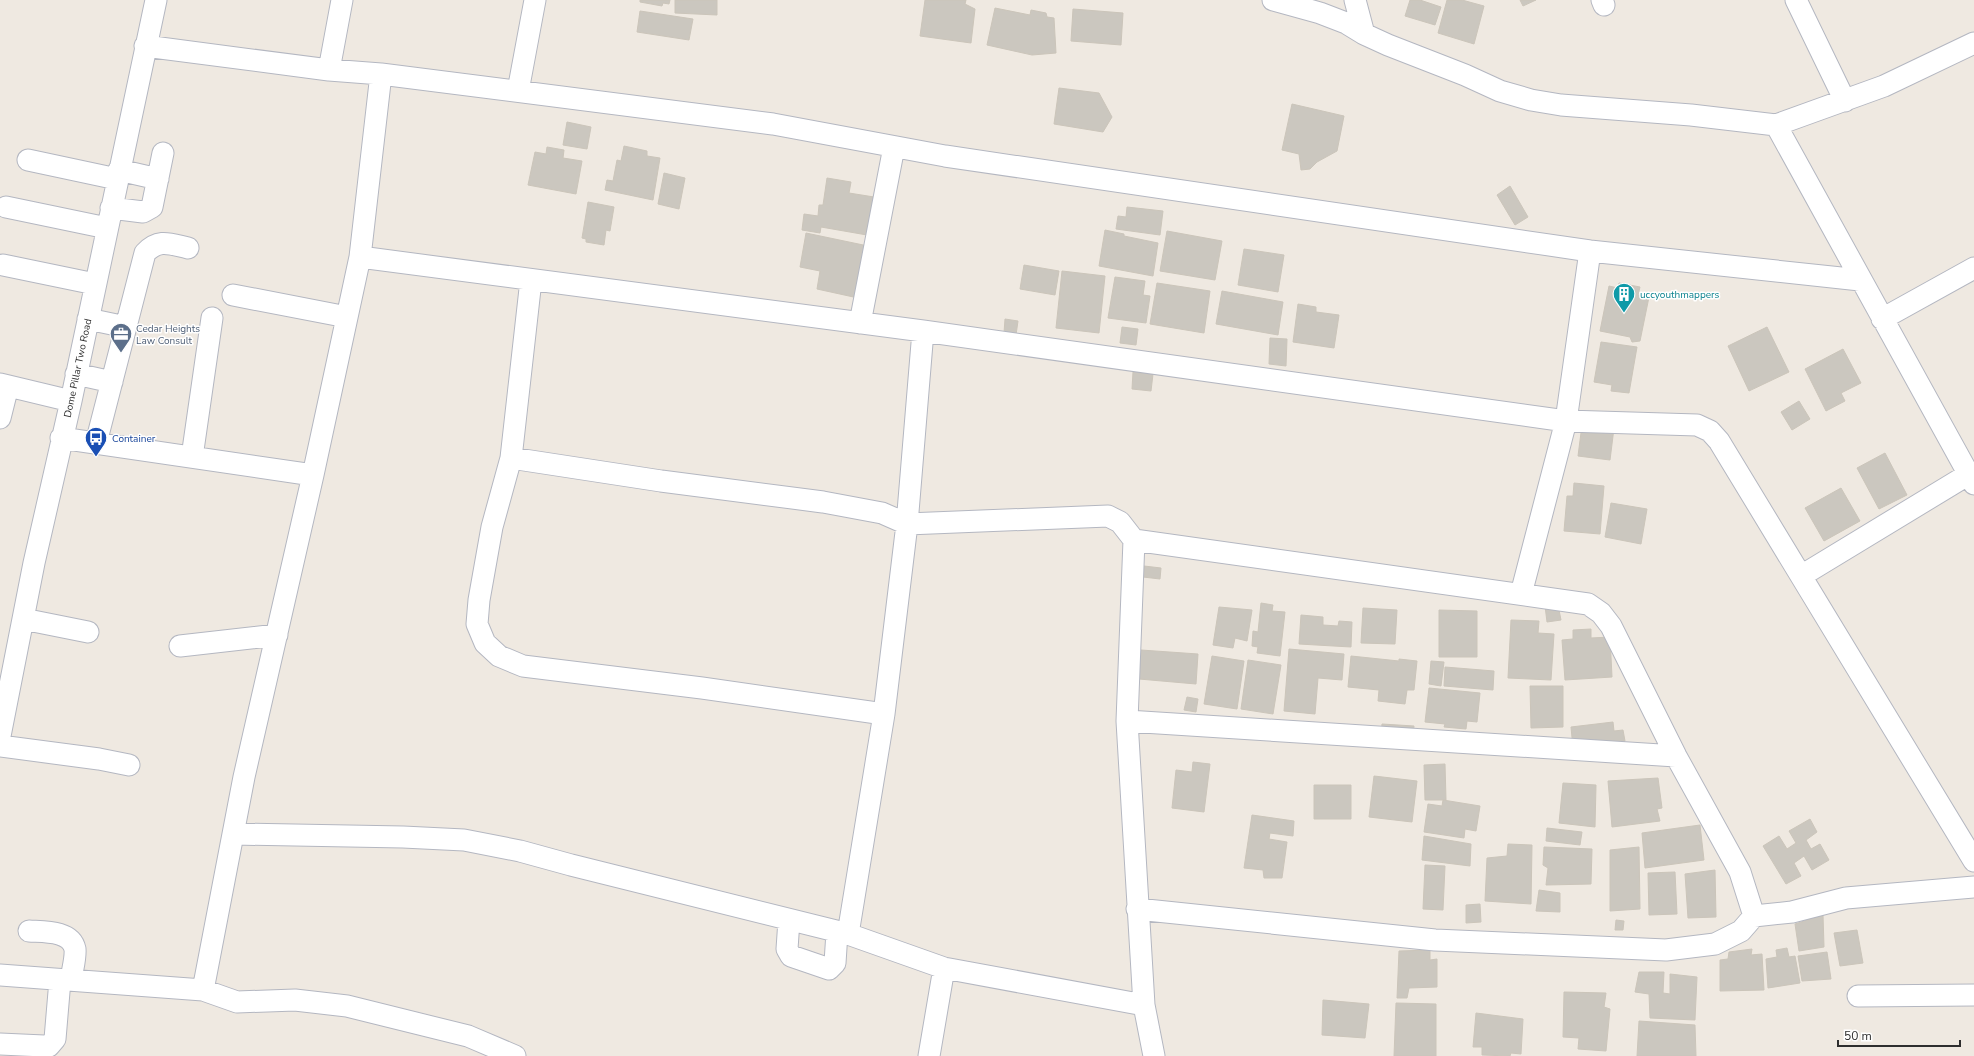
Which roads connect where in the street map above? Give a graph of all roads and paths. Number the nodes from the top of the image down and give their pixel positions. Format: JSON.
{"nodes":[{"id":1,"x":156,"y":0,"type":"edge"},
{"id":2,"x":342,"y":0,"type":"edge"},
{"id":3,"x":535,"y":0,"type":"edge"},
{"id":4,"x":1272,"y":0,"type":"edge"},
{"id":5,"x":1355,"y":0,"type":"edge"},
{"id":6,"x":1796,"y":0,"type":"edge"},
{"id":7,"x":1364,"y":34,"type":"junction"},
{"id":8,"x":1974,"y":43,"type":"edge"},
{"id":9,"x":145,"y":46,"type":"junction"},
{"id":10,"x":329,"y":70,"type":"junction"},
{"id":11,"x":381,"y":74,"type":"junction"},
{"id":12,"x":518,"y":91,"type":"junction"},
{"id":13,"x":1845,"y":101,"type":"junction"},
{"id":14,"x":1776,"y":125,"type":"junction"},
{"id":15,"x":894,"y":147,"type":"junction"},
{"id":16,"x":163,"y":153,"type":"dead end"},
{"id":17,"x":28,"y":160,"type":"dead end"},
{"id":18,"x":118,"y":175,"type":"junction"},
{"id":19,"x":158,"y":179,"type":"junction"},
{"id":20,"x":6,"y":207,"type":"dead end"},
{"id":21,"x":111,"y":208,"type":"junction"},
{"id":22,"x":107,"y":228,"type":"junction"},
{"id":23,"x":188,"y":248,"type":"dead end"},
{"id":24,"x":1590,"y":251,"type":"junction"},
{"id":25,"x":360,"y":256,"type":"junction"},
{"id":26,"x":3,"y":265,"type":"dead end"},
{"id":27,"x":1974,"y":268,"type":"edge"},
{"id":28,"x":531,"y":280,"type":"junction"},
{"id":29,"x":1860,"y":280,"type":"junction"},
{"id":30,"x":95,"y":284,"type":"junction"},
{"id":31,"x":233,"y":294,"type":"dead end"},
{"id":32,"x":347,"y":317,"type":"junction"},
{"id":33,"x":212,"y":318,"type":"dead end"},
{"id":34,"x":88,"y":319,"type":"junction"},
{"id":35,"x":1882,"y":319,"type":"junction"},
{"id":36,"x":860,"y":323,"type":"junction"},
{"id":37,"x":126,"y":327,"type":"junction"},
{"id":38,"x":923,"y":331,"type":"junction"},
{"id":39,"x":76,"y":374,"type":"junction"},
{"id":40,"x":112,"y":382,"type":"junction"},
{"id":41,"x":4,"y":385,"type":"edge"},
{"id":42,"x":71,"y":401,"type":"junction"},
{"id":43,"x":0,"y":418,"type":"edge"},
{"id":44,"x":1566,"y":421,"type":"junction"},
{"id":45,"x":61,"y":438,"type":"junction"},
{"id":46,"x":96,"y":443,"type":"junction"},
{"id":47,"x":192,"y":457,"type":"junction"},
{"id":48,"x":511,"y":458,"type":"junction"},
{"id":49,"x":313,"y":475,"type":"junction"},
{"id":50,"x":1971,"y":479,"type":"edge"},
{"id":51,"x":907,"y":524,"type":"junction"},
{"id":52,"x":1134,"y":540,"type":"junction"},
{"id":53,"x":1801,"y":576,"type":"junction"},
{"id":54,"x":1521,"y":594,"type":"junction"},
{"id":55,"x":23,"y":619,"type":"junction"},
{"id":56,"x":88,"y":632,"type":"dead end"},
{"id":57,"x":277,"y":635,"type":"junction"},
{"id":58,"x":180,"y":646,"type":"dead end"},
{"id":59,"x":2,"y":707,"type":"edge"},
{"id":60,"x":884,"y":714,"type":"junction"},
{"id":61,"x":1127,"y":721,"type":"junction"},
{"id":62,"x":0,"y":734,"type":"edge"},
{"id":63,"x":0,"y":746,"type":"edge"},
{"id":64,"x":1676,"y":756,"type":"junction"},
{"id":65,"x":129,"y":765,"type":"dead end"},
{"id":66,"x":234,"y":834,"type":"junction"},
{"id":67,"x":1974,"y":861,"type":"edge"},
{"id":68,"x":1974,"y":887,"type":"edge"},
{"id":69,"x":1137,"y":908,"type":"junction"},
{"id":70,"x":1754,"y":916,"type":"junction"},
{"id":71,"x":789,"y":920,"type":"junction"},
{"id":72,"x":28,"y":931,"type":"dead end"},
{"id":73,"x":843,"y":933,"type":"junction"},
{"id":74,"x":944,"y":968,"type":"junction"},
{"id":75,"x":0,"y":975,"type":"edge"},
{"id":76,"x":65,"y":980,"type":"junction"},
{"id":77,"x":203,"y":990,"type":"junction"},
{"id":78,"x":1974,"y":995,"type":"edge"},
{"id":79,"x":1858,"y":996,"type":"dead end"},
{"id":80,"x":1144,"y":1005,"type":"junction"},
{"id":81,"x":0,"y":1044,"type":"edge"},
{"id":82,"x":515,"y":1056,"type":"edge"},
{"id":83,"x":929,"y":1056,"type":"edge"},
{"id":84,"x":1154,"y":1056,"type":"edge"}],
"edges":[{"from":1,"to":9,"type":"street","name":"Dome Pillar Two Road"},
{"from":2,"to":10,"type":"street"},
{"from":3,"to":12,"type":"street"},
{"from":4,"to":7,"type":"street"},
{"from":5,"to":7,"type":"street"},
{"from":6,"to":13,"type":"street"},
{"from":7,"to":14,"type":"street"},
{"from":8,"to":13,"type":"street"},
{"from":9,"to":10,"type":"street"},
{"from":9,"to":18,"type":"street","name":"Dome Pillar Two Road"},
{"from":10,"to":11,"type":"street"},
{"from":11,"to":12,"type":"street"},
{"from":11,"to":25,"type":"street"},
{"from":12,"to":15,"type":"street"},
{"from":13,"to":14,"type":"street"},
{"from":14,"to":29,"type":"street"},
{"from":15,"to":24,"type":"street"},
{"from":15,"to":36,"type":"street"},
{"from":16,"to":19,"type":"street"},
{"from":17,"to":18,"type":"street"},
{"from":18,"to":19,"type":"street"},
{"from":18,"to":21,"type":"street","name":"Dome Pillar Two Road"},
{"from":19,"to":21,"type":"street"},
{"from":20,"to":22,"type":"street"},
{"from":21,"to":22,"type":"street","name":"Dome Pillar Two Road"},
{"from":22,"to":30,"type":"street","name":"Dome Pillar Two Road"},
{"from":23,"to":37,"type":"street"},
{"from":24,"to":29,"type":"street"},
{"from":24,"to":44,"type":"street"},
{"from":25,"to":28,"type":"street"},
{"from":25,"to":32,"type":"street"},
{"from":26,"to":30,"type":"street"},
{"from":27,"to":35,"type":"street"},
{"from":28,"to":36,"type":"street"},
{"from":28,"to":48,"type":"street"},
{"from":29,"to":35,"type":"street"},
{"from":30,"to":34,"type":"street","name":"Dome Pillar Two Road"},
{"from":31,"to":32,"type":"street"},
{"from":32,"to":49,"type":"street"},
{"from":33,"to":47,"type":"street"},
{"from":34,"to":37,"type":"street"},
{"from":34,"to":39,"type":"street","name":"Dome Pillar Two Road"},
{"from":35,"to":50,"type":"street"},
{"from":36,"to":38,"type":"street"},
{"from":37,"to":40,"type":"street"},
{"from":38,"to":44,"type":"street"},
{"from":38,"to":51,"type":"street"},
{"from":39,"to":40,"type":"street"},
{"from":39,"to":42,"type":"street","name":"Dome Pillar Two Road"},
{"from":40,"to":46,"type":"street"},
{"from":41,"to":42,"type":"street"},
{"from":41,"to":43,"type":"street"},
{"from":42,"to":45,"type":"street","name":"Dome Pillar Two Road"},
{"from":44,"to":53,"type":"street"},
{"from":44,"to":54,"type":"street"},
{"from":45,"to":46,"type":"street"},
{"from":45,"to":55,"type":"street","name":"Dome Pillar Two Road"},
{"from":46,"to":47,"type":"street"},
{"from":47,"to":49,"type":"street"},
{"from":48,"to":51,"type":"street"},
{"from":48,"to":60,"type":"street"},
{"from":49,"to":57,"type":"street"},
{"from":50,"to":53,"type":"street"},
{"from":51,"to":52,"type":"street"},
{"from":51,"to":60,"type":"street"},
{"from":52,"to":54,"type":"street"},
{"from":52,"to":61,"type":"street"},
{"from":53,"to":67,"type":"street"},
{"from":54,"to":64,"type":"street"},
{"from":55,"to":56,"type":"street"},
{"from":55,"to":59,"type":"street","name":"Dome Pillar Two Road"},
{"from":57,"to":58,"type":"street"},
{"from":57,"to":66,"type":"street"},
{"from":59,"to":62,"type":"street","name":"Dome Pillar Two Road"},
{"from":60,"to":73,"type":"street"},
{"from":61,"to":64,"type":"street"},
{"from":61,"to":69,"type":"street"},
{"from":63,"to":65,"type":"street"},
{"from":64,"to":70,"type":"street"},
{"from":66,"to":71,"type":"street"},
{"from":66,"to":77,"type":"street"},
{"from":68,"to":70,"type":"street"},
{"from":69,"to":70,"type":"street"},
{"from":69,"to":80,"type":"street"},
{"from":71,"to":73,"type":"street"},
{"from":71,"to":73,"type":"street"},
{"from":72,"to":76,"type":"street"},
{"from":73,"to":74,"type":"street"},
{"from":74,"to":80,"type":"street"},
{"from":74,"to":83,"type":"street"},
{"from":75,"to":76,"type":"street"},
{"from":76,"to":77,"type":"street"},
{"from":76,"to":81,"type":"street"},
{"from":77,"to":82,"type":"street"},
{"from":78,"to":79,"type":"street"},
{"from":80,"to":84,"type":"street"}]}
